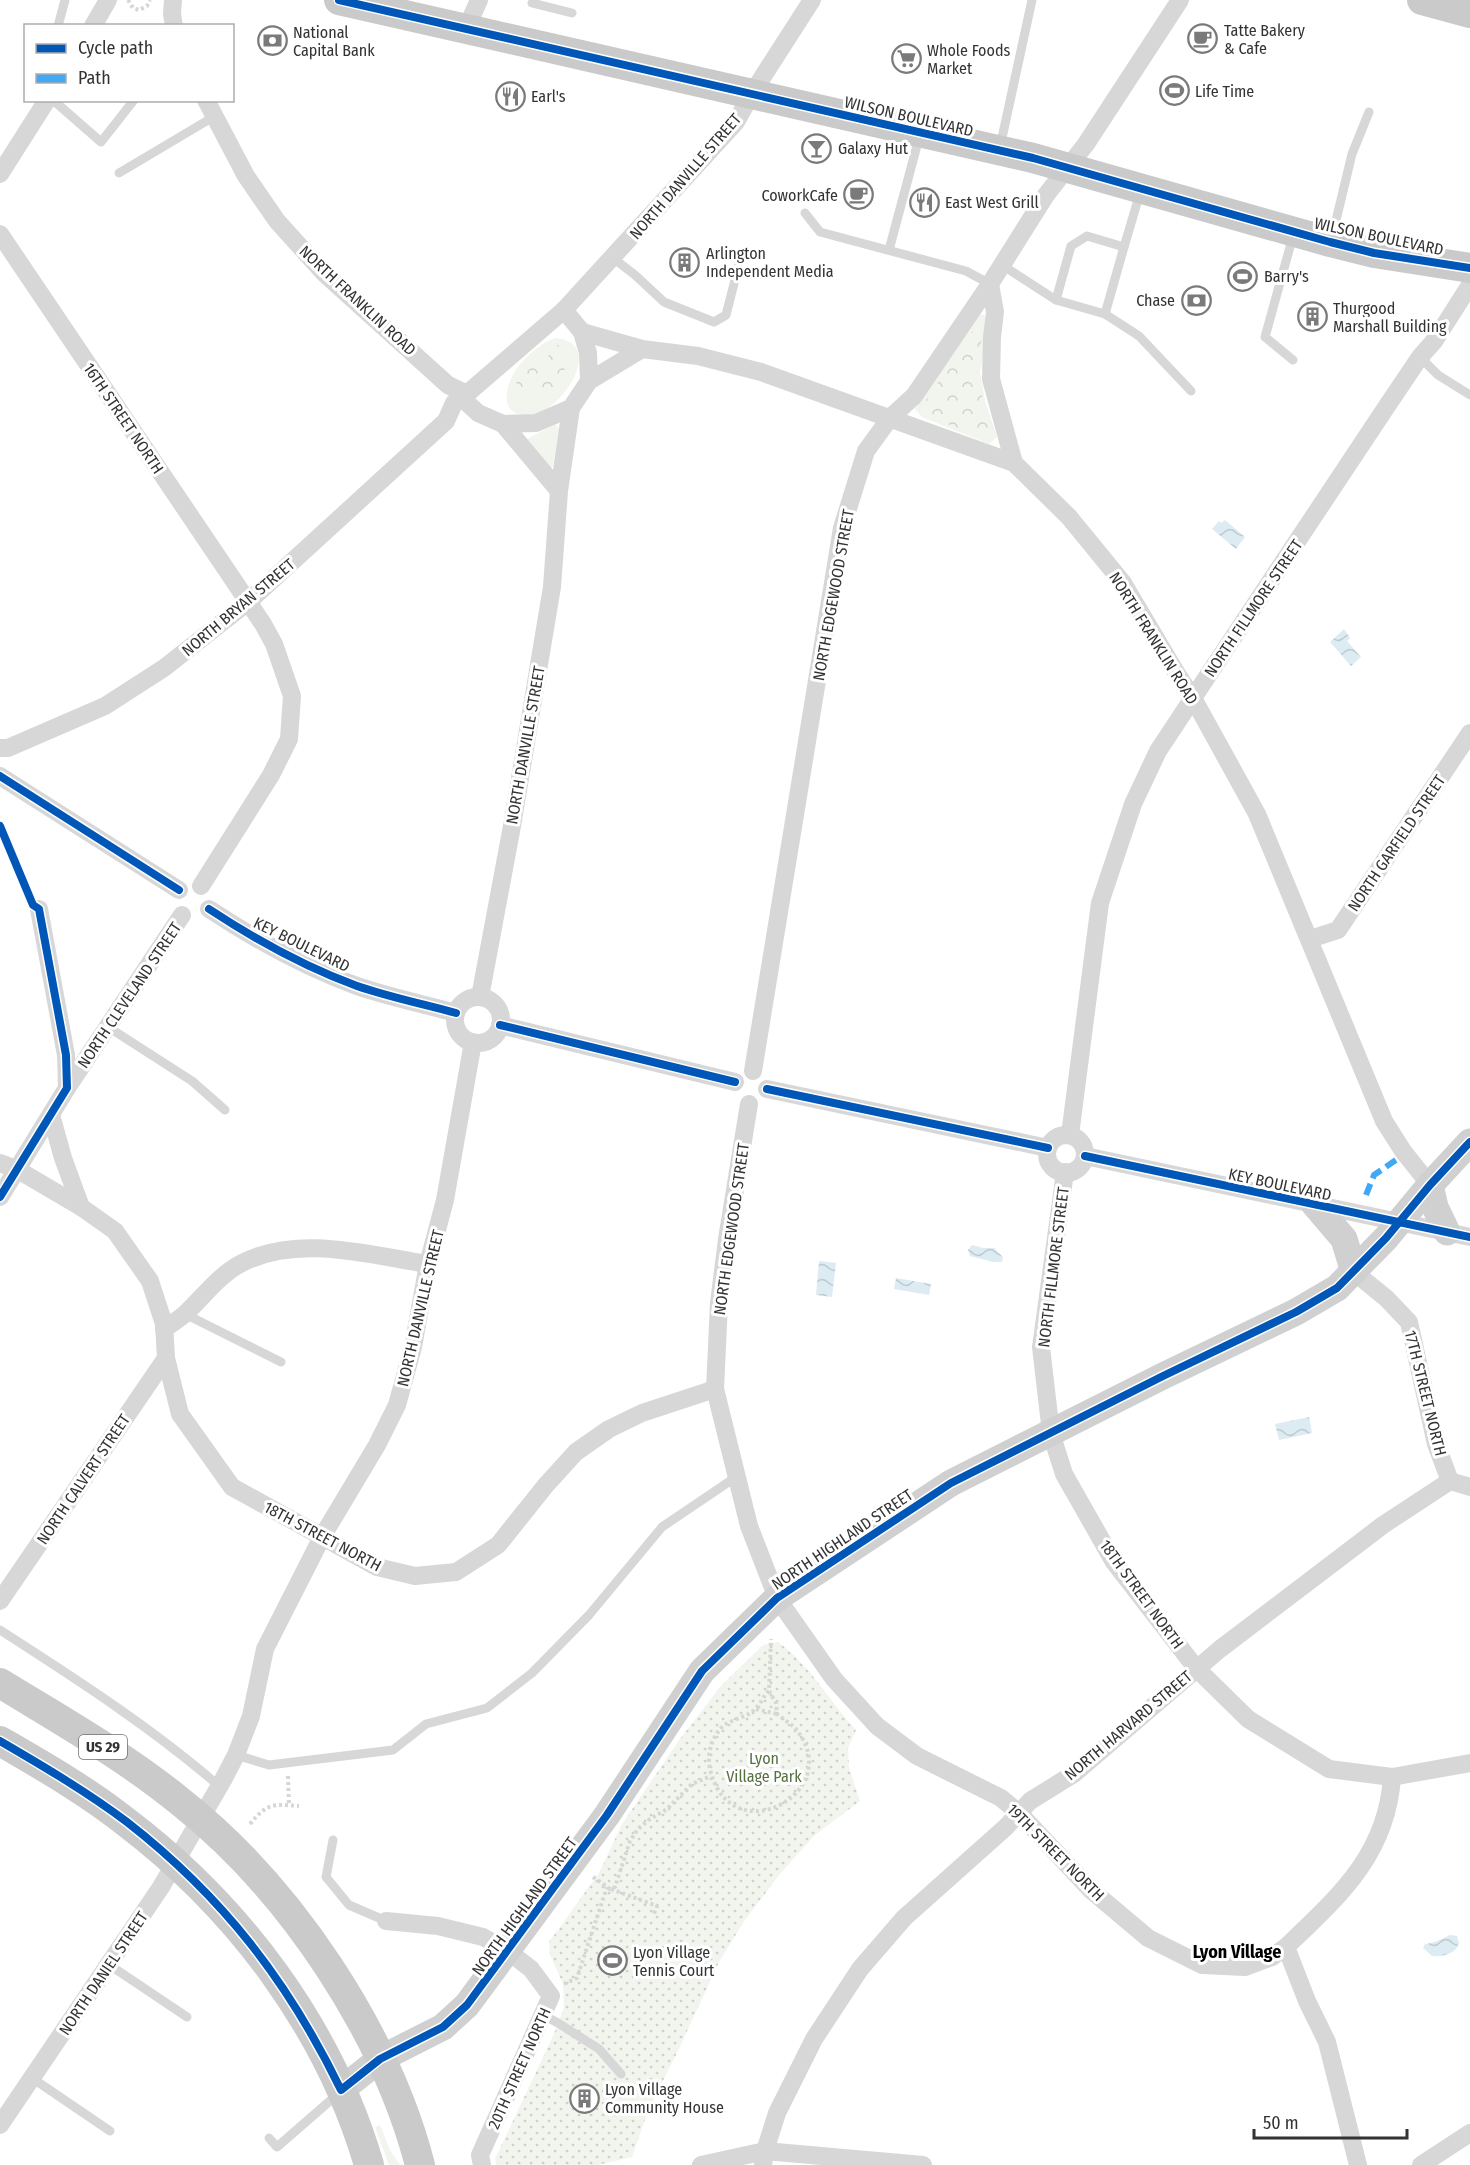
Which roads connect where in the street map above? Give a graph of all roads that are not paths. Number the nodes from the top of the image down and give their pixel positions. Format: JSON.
{"nodes":[{"id":1,"x":65,"y":0,"type":"edge"},
{"id":2,"x":108,"y":0,"type":"edge"},
{"id":3,"x":173,"y":0,"type":"edge"},
{"id":4,"x":339,"y":0,"type":"edge"},
{"id":5,"x":479,"y":0,"type":"edge"},
{"id":6,"x":534,"y":0,"type":"edge"},
{"id":7,"x":812,"y":0,"type":"edge"},
{"id":8,"x":1032,"y":0,"type":"edge"},
{"id":9,"x":1180,"y":0,"type":"edge"},
{"id":10,"x":1422,"y":0,"type":"edge"},
{"id":11,"x":572,"y":13,"type":"dead end"},
{"id":12,"x":1470,"y":13,"type":"edge"},
{"id":13,"x":59,"y":24,"type":"edge"},
{"id":14,"x":94,"y":24,"type":"edge"},
{"id":15,"x":174,"y":24,"type":"edge"},
{"id":16,"x":469,"y":30,"type":"junction"},
{"id":17,"x":751,"y":95,"type":"junction"},
{"id":18,"x":46,"y":102,"type":"edge"},
{"id":19,"x":54,"y":102,"type":"edge"},
{"id":20,"x":132,"y":102,"type":"edge"},
{"id":21,"x":211,"y":108,"type":"edge"},
{"id":22,"x":1369,"y":112,"type":"dead end"},
{"id":23,"x":921,"y":132,"type":"junction"},
{"id":24,"x":1000,"y":150,"type":"junction"},
{"id":25,"x":1067,"y":167,"type":"junction"},
{"id":26,"x":119,"y":173,"type":"dead end"},
{"id":27,"x":0,"y":174,"type":"edge"},
{"id":28,"x":1141,"y":188,"type":"junction"},
{"id":29,"x":806,"y":213,"type":"dead end"},
{"id":30,"x":1295,"y":231,"type":"junction"},
{"id":31,"x":0,"y":234,"type":"edge"},
{"id":32,"x":1330,"y":242,"type":"junction"},
{"id":33,"x":1124,"y":247,"type":"junction"},
{"id":34,"x":888,"y":250,"type":"junction"},
{"id":35,"x":613,"y":258,"type":"junction"},
{"id":36,"x":739,"y":264,"type":"dead end"},
{"id":37,"x":1002,"y":265,"type":"junction"},
{"id":38,"x":1470,"y":268,"type":"edge"},
{"id":39,"x":990,"y":284,"type":"junction"},
{"id":40,"x":1470,"y":285,"type":"edge"},
{"id":41,"x":1056,"y":300,"type":"junction"},
{"id":42,"x":564,"y":310,"type":"junction"},
{"id":43,"x":1105,"y":314,"type":"junction"},
{"id":44,"x":582,"y":332,"type":"junction"},
{"id":45,"x":642,"y":349,"type":"junction"},
{"id":46,"x":1420,"y":357,"type":"junction"},
{"id":47,"x":1293,"y":360,"type":"dead end"},
{"id":48,"x":589,"y":381,"type":"junction"},
{"id":49,"x":1191,"y":391,"type":"dead end"},
{"id":50,"x":1470,"y":395,"type":"edge"},
{"id":51,"x":464,"y":396,"type":"junction"},
{"id":52,"x":570,"y":408,"type":"junction"},
{"id":53,"x":478,"y":413,"type":"junction"},
{"id":54,"x":890,"y":418,"type":"junction"},
{"id":55,"x":446,"y":421,"type":"junction"},
{"id":56,"x":503,"y":424,"type":"junction"},
{"id":57,"x":1014,"y":464,"type":"junction"},
{"id":58,"x":559,"y":491,"type":"junction"},
{"id":59,"x":248,"y":602,"type":"junction"},
{"id":60,"x":1193,"y":698,"type":"junction"},
{"id":61,"x":1470,"y":733,"type":"edge"},
{"id":62,"x":0,"y":748,"type":"edge"},
{"id":63,"x":0,"y":776,"type":"edge"},
{"id":64,"x":201,"y":886,"type":"junction"},
{"id":65,"x":179,"y":890,"type":"junction"},
{"id":66,"x":39,"y":909,"type":"road end"},
{"id":67,"x":209,"y":909,"type":"junction"},
{"id":68,"x":182,"y":915,"type":"junction"},
{"id":69,"x":1310,"y":939,"type":"junction"},
{"id":70,"x":480,"y":997,"type":"junction"},
{"id":71,"x":456,"y":1013,"type":"junction"},
{"id":72,"x":500,"y":1025,"type":"junction"},
{"id":73,"x":108,"y":1027,"type":"junction"},
{"id":74,"x":473,"y":1042,"type":"junction"},
{"id":75,"x":753,"y":1071,"type":"junction"},
{"id":76,"x":735,"y":1082,"type":"junction"},
{"id":77,"x":67,"y":1088,"type":"junction"},
{"id":78,"x":767,"y":1089,"type":"junction"},
{"id":79,"x":749,"y":1104,"type":"junction"},
{"id":80,"x":225,"y":1110,"type":"dead end"},
{"id":81,"x":51,"y":1115,"type":"junction"},
{"id":82,"x":1070,"y":1135,"type":"junction"},
{"id":83,"x":1470,"y":1142,"type":"edge"},
{"id":84,"x":1048,"y":1148,"type":"junction"},
{"id":85,"x":1085,"y":1156,"type":"junction"},
{"id":86,"x":0,"y":1163,"type":"edge"},
{"id":87,"x":18,"y":1170,"type":"junction"},
{"id":88,"x":1065,"y":1172,"type":"junction"},
{"id":89,"x":1430,"y":1185,"type":"junction"},
{"id":90,"x":0,"y":1197,"type":"edge"},
{"id":91,"x":1315,"y":1205,"type":"junction"},
{"id":92,"x":81,"y":1208,"type":"junction"},
{"id":93,"x":1398,"y":1222,"type":"junction"},
{"id":94,"x":1459,"y":1235,"type":"edge"},
{"id":95,"x":428,"y":1264,"type":"junction"},
{"id":96,"x":1354,"y":1272,"type":"junction"},
{"id":97,"x":185,"y":1314,"type":"junction"},
{"id":98,"x":164,"y":1329,"type":"junction"},
{"id":99,"x":165,"y":1358,"type":"junction"},
{"id":100,"x":281,"y":1362,"type":"dead end"},
{"id":101,"x":715,"y":1389,"type":"junction"},
{"id":102,"x":1051,"y":1433,"type":"junction"},
{"id":103,"x":736,"y":1477,"type":"junction"},
{"id":104,"x":1450,"y":1481,"type":"junction"},
{"id":105,"x":1470,"y":1487,"type":"edge"},
{"id":106,"x":322,"y":1537,"type":"junction"},
{"id":107,"x":777,"y":1598,"type":"junction"},
{"id":108,"x":0,"y":1601,"type":"edge"},
{"id":109,"x":0,"y":1630,"type":"edge"},
{"id":110,"x":1196,"y":1668,"type":"junction"},
{"id":111,"x":0,"y":1683,"type":"edge"},
{"id":112,"x":0,"y":1741,"type":"edge"},
{"id":113,"x":236,"y":1755,"type":"junction"},
{"id":114,"x":1470,"y":1763,"type":"edge"},
{"id":115,"x":1392,"y":1777,"type":"junction"},
{"id":116,"x":219,"y":1786,"type":"junction"},
{"id":117,"x":1019,"y":1813,"type":"junction"},
{"id":118,"x":201,"y":1818,"type":"junction"},
{"id":119,"x":333,"y":1840,"type":"dead end"},
{"id":120,"x":175,"y":1862,"type":"junction"},
{"id":121,"x":386,"y":1922,"type":"joint"},
{"id":122,"x":1286,"y":1947,"type":"junction"},
{"id":123,"x":508,"y":1951,"type":"junction"},
{"id":124,"x":108,"y":1964,"type":"junction"},
{"id":125,"x":543,"y":2015,"type":"junction"},
{"id":126,"x":187,"y":2017,"type":"dead end"},
{"id":127,"x":380,"y":2059,"type":"junction"},
{"id":128,"x":621,"y":2074,"type":"dead end"},
{"id":129,"x":32,"y":2078,"type":"junction"},
{"id":130,"x":341,"y":2090,"type":"junction"},
{"id":131,"x":0,"y":2125,"type":"edge"},
{"id":132,"x":110,"y":2131,"type":"dead end"},
{"id":133,"x":1470,"y":2133,"type":"edge"},
{"id":134,"x":269,"y":2138,"type":"dead end"},
{"id":135,"x":764,"y":2158,"type":"edge"},
{"id":136,"x":369,"y":2165,"type":"edge"},
{"id":137,"x":420,"y":2165,"type":"edge"},
{"id":138,"x":482,"y":2165,"type":"edge"},
{"id":139,"x":700,"y":2165,"type":"edge"},
{"id":140,"x":923,"y":2165,"type":"edge"},
{"id":141,"x":1358,"y":2165,"type":"edge"},
{"id":142,"x":1421,"y":2165,"type":"edge"}],
"edges":[{"from":1,"to":13,"type":"lane"},
{"from":2,"to":14,"type":"street"},
{"from":3,"to":15,"type":"street"},
{"from":4,"to":16,"type":"main road","name":"WILSON BOULEVARD"},
{"from":5,"to":16,"type":"street"},
{"from":6,"to":11,"type":"lane"},
{"from":7,"to":17,"type":"street","name":"NORTH DANVILLE STREET"},
{"from":8,"to":24,"type":"lane"},
{"from":9,"to":25,"type":"street","name":"NORTH EDGEWOOD STREET"},
{"from":10,"to":12,"type":"main road"},
{"from":16,"to":17,"type":"main road","name":"WILSON BOULEVARD"},
{"from":17,"to":23,"type":"main road","name":"WILSON BOULEVARD"},
{"from":17,"to":35,"type":"street","name":"NORTH DANVILLE STREET"},
{"from":18,"to":27,"type":"street"},
{"from":19,"to":20,"type":"lane"},
{"from":21,"to":26,"type":"lane"},
{"from":21,"to":51,"type":"street","name":"NORTH FRANKLIN ROAD"},
{"from":22,"to":32,"type":"lane"},
{"from":23,"to":24,"type":"main road","name":"WILSON BOULEVARD"},
{"from":23,"to":34,"type":"lane"},
{"from":24,"to":25,"type":"main road","name":"WILSON BOULEVARD"},
{"from":25,"to":28,"type":"main road","name":"WILSON BOULEVARD"},
{"from":25,"to":37,"type":"street","name":"NORTH EDGEWOOD STREET"},
{"from":28,"to":30,"type":"main road","name":"WILSON BOULEVARD"},
{"from":28,"to":33,"type":"lane"},
{"from":29,"to":34,"type":"lane"},
{"from":30,"to":32,"type":"main road","name":"WILSON BOULEVARD"},
{"from":30,"to":47,"type":"lane"},
{"from":31,"to":59,"type":"street","name":"16TH STREET NORTH"},
{"from":32,"to":38,"type":"main road","name":"WILSON BOULEVARD"},
{"from":33,"to":41,"type":"lane"},
{"from":33,"to":43,"type":"lane"},
{"from":34,"to":39,"type":"lane"},
{"from":35,"to":36,"type":"lane"},
{"from":35,"to":42,"type":"street","name":"NORTH DANVILLE STREET"},
{"from":37,"to":39,"type":"street","name":"NORTH EDGEWOOD STREET"},
{"from":37,"to":41,"type":"lane"},
{"from":39,"to":54,"type":"street","name":"NORTH EDGEWOOD STREET"},
{"from":39,"to":57,"type":"street"},
{"from":40,"to":46,"type":"street","name":"NORTH FILLMORE STREET"},
{"from":41,"to":43,"type":"lane"},
{"from":42,"to":44,"type":"street"},
{"from":42,"to":51,"type":"street","name":"NORTH DANVILLE STREET"},
{"from":43,"to":49,"type":"lane"},
{"from":44,"to":45,"type":"street"},
{"from":44,"to":48,"type":"street"},
{"from":45,"to":48,"type":"street"},
{"from":45,"to":54,"type":"street","name":"NORTH FRANKLIN ROAD"},
{"from":46,"to":50,"type":"lane"},
{"from":46,"to":60,"type":"street","name":"NORTH FILLMORE STREET"},
{"from":48,"to":52,"type":"street"},
{"from":51,"to":53,"type":"street","name":"NORTH FRANKLIN ROAD"},
{"from":51,"to":55,"type":"street","name":"NORTH BRYAN STREET"},
{"from":52,"to":56,"type":"street"},
{"from":52,"to":58,"type":"street","name":"NORTH DANVILLE STREET"},
{"from":53,"to":55,"type":"street","name":"NORTH BRYAN STREET"},
{"from":53,"to":56,"type":"street","name":"NORTH FRANKLIN ROAD"},
{"from":54,"to":57,"type":"street","name":"NORTH FRANKLIN ROAD"},
{"from":54,"to":75,"type":"street","name":"NORTH EDGEWOOD STREET"},
{"from":55,"to":59,"type":"street","name":"NORTH BRYAN STREET"},
{"from":56,"to":58,"type":"street"},
{"from":57,"to":60,"type":"street","name":"NORTH FRANKLIN ROAD"},
{"from":58,"to":70,"type":"street","name":"NORTH DANVILLE STREET"},
{"from":59,"to":62,"type":"street","name":"NORTH BRYAN STREET"},
{"from":59,"to":64,"type":"street"},
{"from":60,"to":69,"type":"street","name":"NORTH FRANKLIN ROAD"},
{"from":60,"to":82,"type":"street","name":"NORTH FILLMORE STREET"},
{"from":61,"to":69,"type":"street","name":"NORTH GARFIELD STREET"},
{"from":63,"to":65,"type":"street"},
{"from":64,"to":65,"type":"street"},
{"from":64,"to":67,"type":"street"},
{"from":65,"to":68,"type":"street"},
{"from":66,"to":77,"type":"street"},
{"from":67,"to":68,"type":"street"},
{"from":67,"to":71,"type":"street","name":"KEY BOULEVARD"},
{"from":68,"to":73,"type":"street","name":"NORTH CLEVELAND STREET"},
{"from":69,"to":89,"type":"street","name":"NORTH FRANKLIN ROAD"},
{"from":70,"to":71,"type":"street"},
{"from":70,"to":72,"type":"street"},
{"from":71,"to":74,"type":"street"},
{"from":72,"to":74,"type":"street"},
{"from":72,"to":76,"type":"street"},
{"from":73,"to":77,"type":"street","name":"NORTH CLEVELAND STREET"},
{"from":73,"to":80,"type":"lane"},
{"from":74,"to":95,"type":"street","name":"NORTH DANVILLE STREET"},
{"from":75,"to":76,"type":"street"},
{"from":75,"to":78,"type":"street"},
{"from":76,"to":79,"type":"street"},
{"from":77,"to":81,"type":"street","name":"NORTH CLEVELAND STREET"},
{"from":78,"to":79,"type":"street"},
{"from":78,"to":84,"type":"street"},
{"from":79,"to":101,"type":"street","name":"NORTH EDGEWOOD STREET"},
{"from":81,"to":87,"type":"street","name":"NORTH CLEVELAND STREET"},
{"from":81,"to":92,"type":"street"},
{"from":82,"to":84,"type":"street"},
{"from":82,"to":85,"type":"street"},
{"from":83,"to":89,"type":"street","name":"NORTH HIGHLAND STREET"},
{"from":84,"to":88,"type":"street"},
{"from":85,"to":88,"type":"street"},
{"from":85,"to":91,"type":"street","name":"KEY BOULEVARD"},
{"from":86,"to":87,"type":"street","name":"18TH STREET NORTH"},
{"from":87,"to":90,"type":"street","name":"NORTH CLEVELAND STREET"},
{"from":87,"to":92,"type":"street","name":"18TH STREET NORTH"},
{"from":88,"to":102,"type":"street","name":"NORTH FILLMORE STREET"},
{"from":89,"to":93,"type":"street","name":"NORTH HIGHLAND STREET"},
{"from":89,"to":94,"type":"street"},
{"from":91,"to":93,"type":"street","name":"KEY BOULEVARD"},
{"from":91,"to":96,"type":"street"},
{"from":92,"to":98,"type":"street","name":"18TH STREET NORTH"},
{"from":93,"to":94,"type":"street","name":"KEY BOULEVARD"},
{"from":93,"to":96,"type":"street","name":"NORTH HIGHLAND STREET"},
{"from":95,"to":97,"type":"street"},
{"from":95,"to":106,"type":"street","name":"NORTH DANVILLE STREET"},
{"from":96,"to":102,"type":"street","name":"NORTH HIGHLAND STREET"},
{"from":96,"to":104,"type":"street","name":"17TH STREET NORTH"},
{"from":97,"to":98,"type":"street"},
{"from":97,"to":100,"type":"lane"},
{"from":98,"to":99,"type":"street","name":"18TH STREET NORTH"},
{"from":99,"to":106,"type":"street","name":"18TH STREET NORTH"},
{"from":99,"to":108,"type":"street","name":"NORTH CALVERT STREET"},
{"from":101,"to":103,"type":"street","name":"NORTH EDGEWOOD STREET"},
{"from":101,"to":106,"type":"street","name":"18TH STREET NORTH"},
{"from":102,"to":107,"type":"street","name":"NORTH HIGHLAND STREET"},
{"from":102,"to":110,"type":"street","name":"18TH STREET NORTH"},
{"from":103,"to":107,"type":"street","name":"NORTH EDGEWOOD STREET"},
{"from":103,"to":113,"type":"lane"},
{"from":104,"to":105,"type":"street"},
{"from":104,"to":110,"type":"street","name":"NORTH HARVARD STREET"},
{"from":106,"to":113,"type":"street","name":"NORTH DANVILLE STREET"},
{"from":107,"to":117,"type":"street","name":"19TH STREET NORTH"},
{"from":107,"to":123,"type":"street","name":"NORTH HIGHLAND STREET"},
{"from":109,"to":116,"type":"lane"},
{"from":110,"to":115,"type":"street","name":"18TH STREET NORTH"},
{"from":110,"to":117,"type":"street","name":"NORTH HARVARD STREET"},
{"from":111,"to":118,"type":"main road","number":"US 29"},
{"from":112,"to":120,"type":"main road"},
{"from":113,"to":116,"type":"street","name":"NORTH DANVILLE STREET"},
{"from":114,"to":115,"type":"street","name":"18TH STREET NORTH"},
{"from":115,"to":122,"type":"street","name":"19TH STREET NORTH"},
{"from":116,"to":118,"type":"street","name":"NORTH DANVILLE STREET"},
{"from":117,"to":122,"type":"street","name":"19TH STREET NORTH"},
{"from":117,"to":135,"type":"street","name":"NORTH HARVARD STREET"},
{"from":118,"to":120,"type":"street","name":"NORTH DANIEL STREET"},
{"from":118,"to":127,"type":"main road","number":"US 29"},
{"from":119,"to":121,"type":"lane"},
{"from":120,"to":124,"type":"street","name":"NORTH DANIEL STREET"},
{"from":120,"to":130,"type":"main road"},
{"from":121,"to":123,"type":"street"},
{"from":122,"to":141,"type":"street"},
{"from":123,"to":125,"type":"street","name":"20TH STREET NORTH"},
{"from":123,"to":127,"type":"street","name":"NORTH HIGHLAND STREET"},
{"from":124,"to":126,"type":"lane"},
{"from":124,"to":129,"type":"street","name":"NORTH DANIEL STREET"},
{"from":125,"to":128,"type":"lane"},
{"from":125,"to":138,"type":"street","name":"20TH STREET NORTH"},
{"from":127,"to":130,"type":"street","name":"NORTH HIGHLAND STREET"},
{"from":127,"to":137,"type":"main road","number":"US 29"},
{"from":129,"to":131,"type":"street","name":"NORTH DANIEL STREET"},
{"from":129,"to":132,"type":"lane"},
{"from":130,"to":134,"type":"lane"},
{"from":130,"to":136,"type":"main road"},
{"from":133,"to":142,"type":"street"},
{"from":135,"to":139,"type":"street"},
{"from":135,"to":140,"type":"street"}]}
